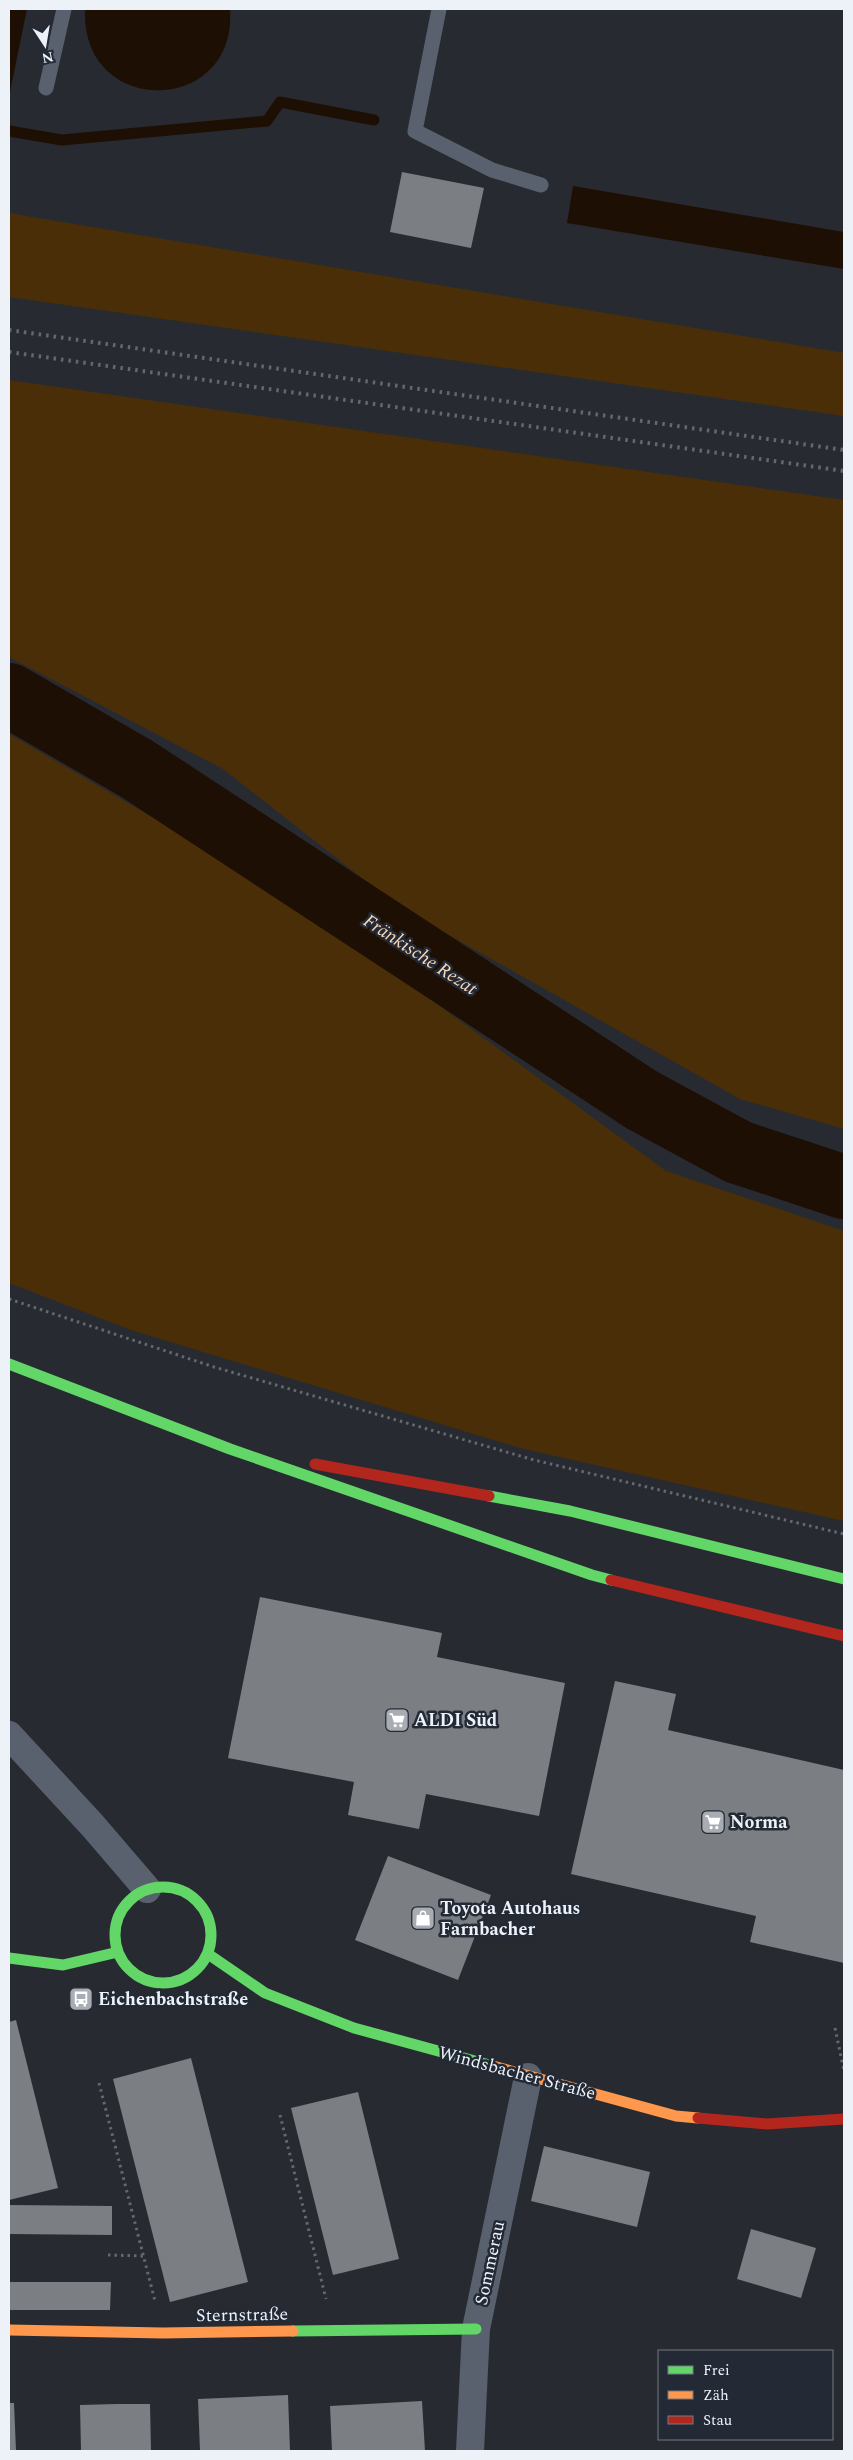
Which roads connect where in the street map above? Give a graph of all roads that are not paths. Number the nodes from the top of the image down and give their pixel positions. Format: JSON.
{"nodes":[{"id":1,"x":64,"y":9,"type":"edge"},
{"id":2,"x":439,"y":9,"type":"edge"},
{"id":3,"x":46,"y":88,"type":"dead end"},
{"id":4,"x":542,"y":185,"type":"dead end"},
{"id":5,"x":9,"y":1364,"type":"edge"},
{"id":6,"x":230,"y":1449,"type":"junction"},
{"id":7,"x":844,"y":1579,"type":"edge"},
{"id":8,"x":844,"y":1636,"type":"edge"},
{"id":9,"x":9,"y":1735,"type":"edge"},
{"id":10,"x":148,"y":1889,"type":"junction"},
{"id":11,"x":118,"y":1952,"type":"junction"},
{"id":12,"x":208,"y":1954,"type":"junction"},
{"id":13,"x":9,"y":1958,"type":"edge"},
{"id":14,"x":528,"y":2077,"type":"junction"},
{"id":15,"x":844,"y":2119,"type":"edge"},
{"id":16,"x":476,"y":2329,"type":"junction"},
{"id":17,"x":9,"y":2330,"type":"edge"},
{"id":18,"x":470,"y":2451,"type":"edge"}],
"edges":[{"from":1,"to":3,"type":"lane"},
{"from":2,"to":4,"type":"lane"},
{"from":5,"to":6,"type":"street"},
{"from":6,"to":7,"type":"street"},
{"from":6,"to":8,"type":"street"},
{"from":9,"to":10,"type":"street"},
{"from":10,"to":11,"type":"street"},
{"from":10,"to":12,"type":"street"},
{"from":11,"to":12,"type":"street"},
{"from":11,"to":13,"type":"street"},
{"from":12,"to":14,"type":"street","name":"Windsbacher Straße"},
{"from":14,"to":15,"type":"street","name":"Windsbacher Straße"},
{"from":14,"to":16,"type":"street","name":"Sommerau"},
{"from":16,"to":17,"type":"street","name":"Sternstraße"},
{"from":16,"to":18,"type":"street","name":"Sommerau"}]}
